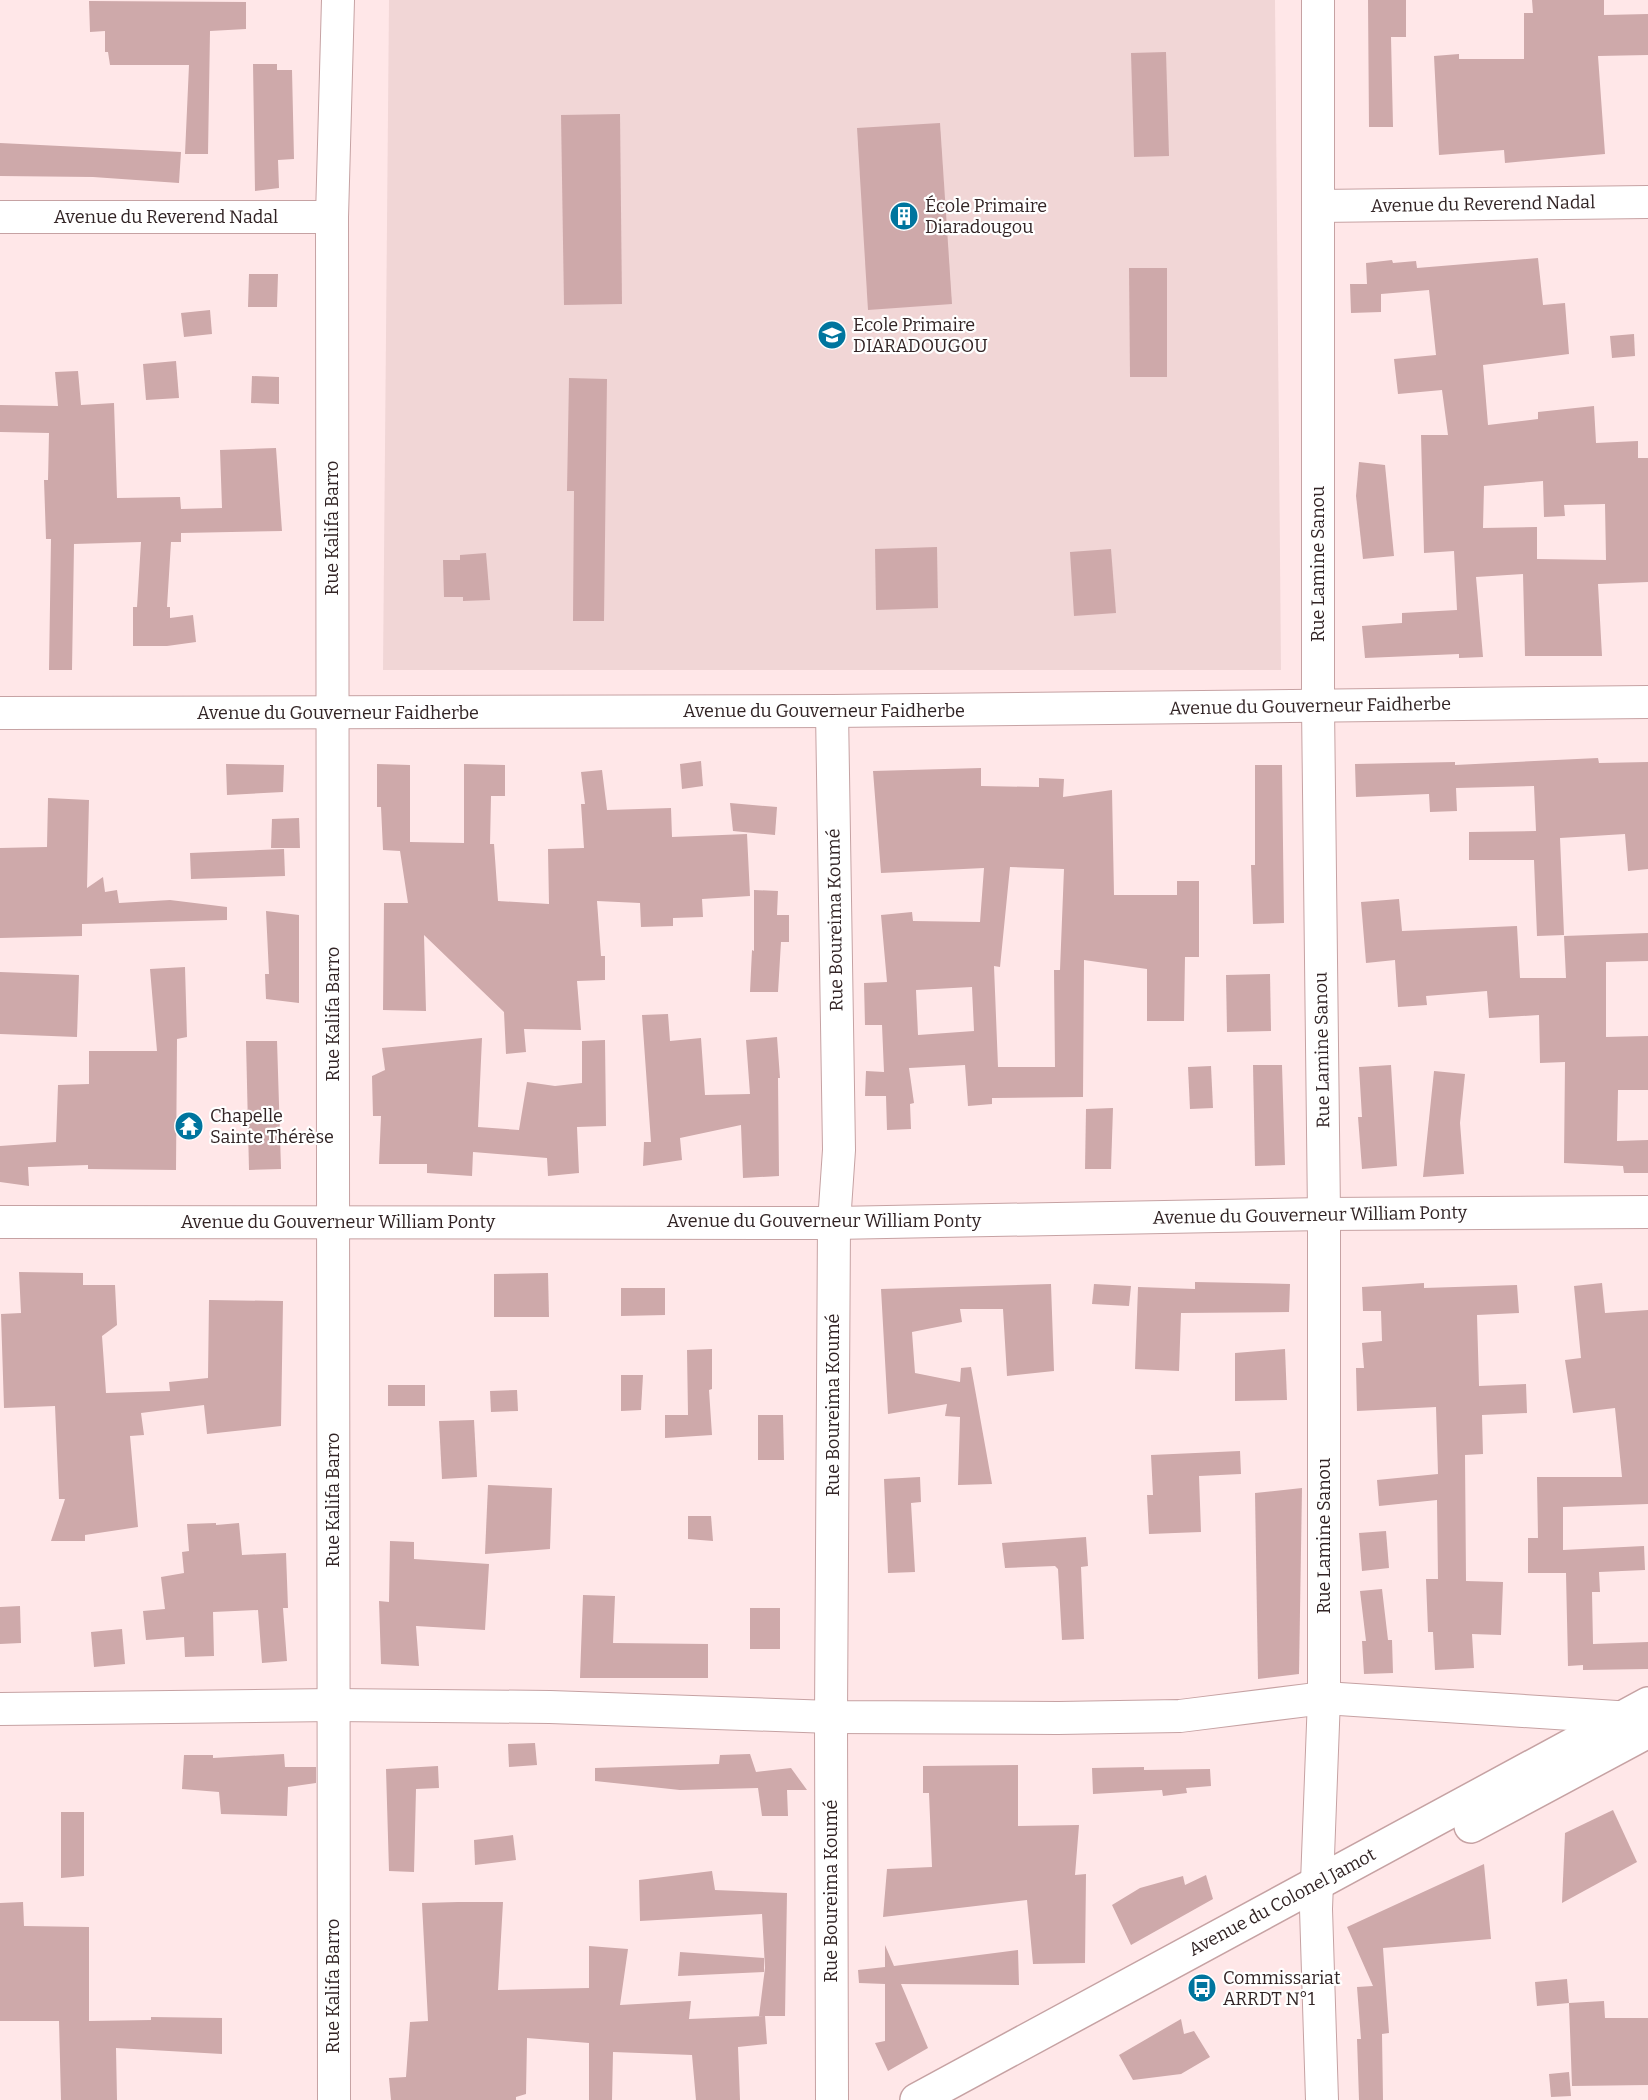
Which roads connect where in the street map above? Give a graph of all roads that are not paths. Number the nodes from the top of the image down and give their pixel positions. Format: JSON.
{"nodes":[{"id":1,"x":338,"y":0,"type":"edge"},
{"id":2,"x":1318,"y":0,"type":"edge"},
{"id":3,"x":1648,"y":202,"type":"edge"},
{"id":4,"x":1318,"y":206,"type":"junction"},
{"id":5,"x":0,"y":217,"type":"edge"},
{"id":6,"x":332,"y":217,"type":"junction"},
{"id":7,"x":1648,"y":702,"type":"edge"},
{"id":8,"x":1318,"y":706,"type":"junction"},
{"id":9,"x":832,"y":711,"type":"junction"},
{"id":10,"x":0,"y":713,"type":"edge"},
{"id":11,"x":332,"y":714,"type":"junction"},
{"id":12,"x":1648,"y":1212,"type":"edge"},
{"id":13,"x":1324,"y":1214,"type":"junction"},
{"id":14,"x":0,"y":1222,"type":"edge"},
{"id":15,"x":334,"y":1222,"type":"junction"},
{"id":16,"x":834,"y":1223,"type":"junction"},
{"id":17,"x":1324,"y":1698,"type":"junction"},
{"id":18,"x":333,"y":1705,"type":"junction"},
{"id":19,"x":0,"y":1709,"type":"edge"},
{"id":20,"x":831,"y":1717,"type":"junction"},
{"id":21,"x":1641,"y":1718,"type":"edge"},
{"id":22,"x":1316,"y":1896,"type":"junction"},
{"id":23,"x":334,"y":2100,"type":"edge"},
{"id":24,"x":832,"y":2100,"type":"edge"},
{"id":25,"x":916,"y":2100,"type":"edge"},
{"id":26,"x":962,"y":2100,"type":"edge"},
{"id":27,"x":1322,"y":2100,"type":"edge"}],
"edges":[{"from":1,"to":6,"type":"street","name":"Rue Kalifa Barro"},
{"from":2,"to":4,"type":"street","name":"Rue Lamine Sanou"},
{"from":3,"to":4,"type":"street","name":"Avenue du Reverend Nadal"},
{"from":4,"to":8,"type":"street","name":"Rue Lamine Sanou"},
{"from":5,"to":6,"type":"street","name":"Avenue du Reverend Nadal"},
{"from":6,"to":11,"type":"street","name":"Rue Kalifa Barro"},
{"from":7,"to":8,"type":"street","name":"Avenue du Gouverneur Faidherbe"},
{"from":8,"to":9,"type":"street","name":"Avenue du Gouverneur Faidherbe"},
{"from":8,"to":13,"type":"street","name":"Rue Lamine Sanou"},
{"from":9,"to":11,"type":"street","name":"Avenue du Gouverneur Faidherbe"},
{"from":9,"to":16,"type":"street","name":"Rue Boureima Koumé"},
{"from":10,"to":11,"type":"street","name":"Avenue du Gouverneur Faidherbe"},
{"from":11,"to":15,"type":"street","name":"Rue Kalifa Barro"},
{"from":12,"to":13,"type":"street","name":"Avenue du Gouverneur William Ponty"},
{"from":13,"to":16,"type":"street","name":"Avenue du Gouverneur William Ponty"},
{"from":13,"to":17,"type":"street","name":"Rue Lamine Sanou"},
{"from":14,"to":15,"type":"street","name":"Avenue du Gouverneur William Ponty"},
{"from":15,"to":16,"type":"street","name":"Avenue du Gouverneur William Ponty"},
{"from":15,"to":18,"type":"street","name":"Rue Kalifa Barro"},
{"from":16,"to":20,"type":"street","name":"Rue Boureima Koumé"},
{"from":17,"to":20,"type":"street"},
{"from":17,"to":21,"type":"street"},
{"from":17,"to":22,"type":"street","name":"Rue Lamine Sanou"},
{"from":18,"to":19,"type":"street"},
{"from":18,"to":20,"type":"street"},
{"from":18,"to":23,"type":"street","name":"Rue Kalifa Barro"},
{"from":20,"to":24,"type":"street","name":"Rue Boureima Koumé"},
{"from":21,"to":22,"type":"main road","name":"Avenue du Colonel Jamot"},
{"from":22,"to":25,"type":"main road","name":"Avenue du Colonel Jamot"},
{"from":22,"to":26,"type":"main road","name":"Avenue du Colonel Jamot"},
{"from":22,"to":27,"type":"street","name":"Rue Lamine Sanou"}]}
